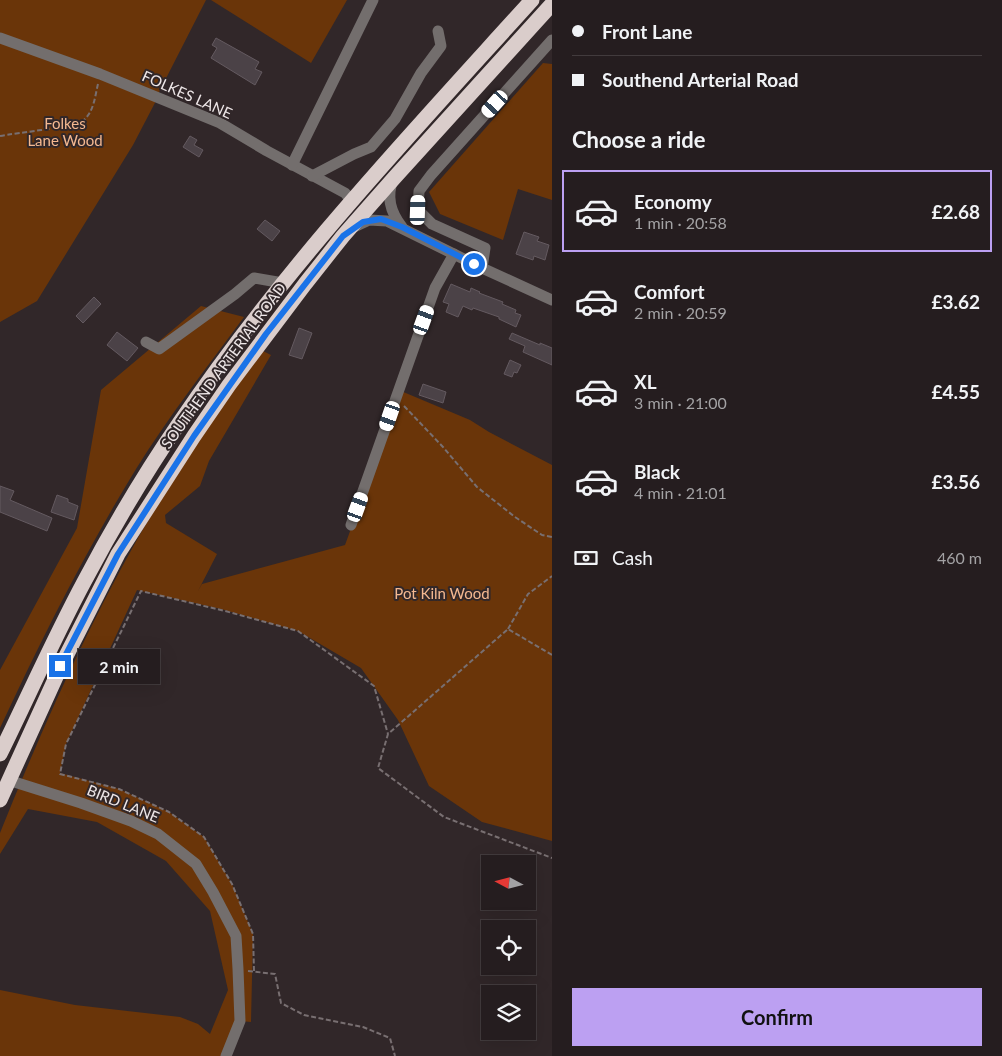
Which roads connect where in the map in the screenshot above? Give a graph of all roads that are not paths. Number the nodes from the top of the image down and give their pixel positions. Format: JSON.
{"nodes":[{"id":1,"x":373,"y":0,"type":"edge"},
{"id":2,"x":532,"y":0,"type":"edge"},
{"id":3,"x":552,"y":4,"type":"edge"},
{"id":4,"x":438,"y":31,"type":"dead end"},
{"id":5,"x":0,"y":38,"type":"edge"},
{"id":6,"x":552,"y":40,"type":"edge"},
{"id":7,"x":292,"y":165,"type":"junction"},
{"id":8,"x":312,"y":176,"type":"junction"},
{"id":9,"x":395,"y":177,"type":"junction"},
{"id":10,"x":352,"y":200,"type":"junction"},
{"id":11,"x":402,"y":227,"type":"junction"},
{"id":12,"x":343,"y":236,"type":"junction"},
{"id":13,"x":454,"y":254,"type":"junction"},
{"id":14,"x":482,"y":268,"type":"junction"},
{"id":15,"x":282,"y":283,"type":"junction"},
{"id":16,"x":552,"y":300,"type":"edge"},
{"id":17,"x":146,"y":342,"type":"dead end"},
{"id":18,"x":351,"y":525,"type":"dead end"},
{"id":19,"x":0,"y":754,"type":"edge"},
{"id":20,"x":8,"y":780,"type":"junction"},
{"id":21,"x":0,"y":800,"type":"edge"},
{"id":22,"x":226,"y":1056,"type":"edge"}],
"edges":[{"from":1,"to":7,"type":"street"},
{"from":2,"to":10,"type":"highway","name":"SOUTHEND ARTERIAL ROAD"},
{"from":3,"to":9,"type":"highway","name":"SOUTHEND ARTERIAL ROAD"},
{"from":4,"to":8,"type":"street"},
{"from":5,"to":7,"type":"street","name":"FOLKES LANE"},
{"from":6,"to":14,"type":"street"},
{"from":7,"to":8,"type":"street","name":"FOLKES LANE"},
{"from":8,"to":10,"type":"street","name":"FOLKES LANE"},
{"from":9,"to":11,"type":"street"},
{"from":9,"to":12,"type":"highway","name":"SOUTHEND ARTERIAL ROAD"},
{"from":10,"to":15,"type":"highway","name":"SOUTHEND ARTERIAL ROAD"},
{"from":11,"to":12,"type":"street"},
{"from":11,"to":13,"type":"street"},
{"from":12,"to":20,"type":"highway","name":"SOUTHEND ARTERIAL ROAD"},
{"from":13,"to":14,"type":"street"},
{"from":13,"to":18,"type":"street"},
{"from":14,"to":16,"type":"street"},
{"from":15,"to":17,"type":"street"},
{"from":15,"to":19,"type":"highway","name":"SOUTHEND ARTERIAL ROAD"},
{"from":20,"to":21,"type":"highway","name":"SOUTHEND ARTERIAL ROAD"},
{"from":20,"to":22,"type":"street","name":"BIRD LANE"}]}
